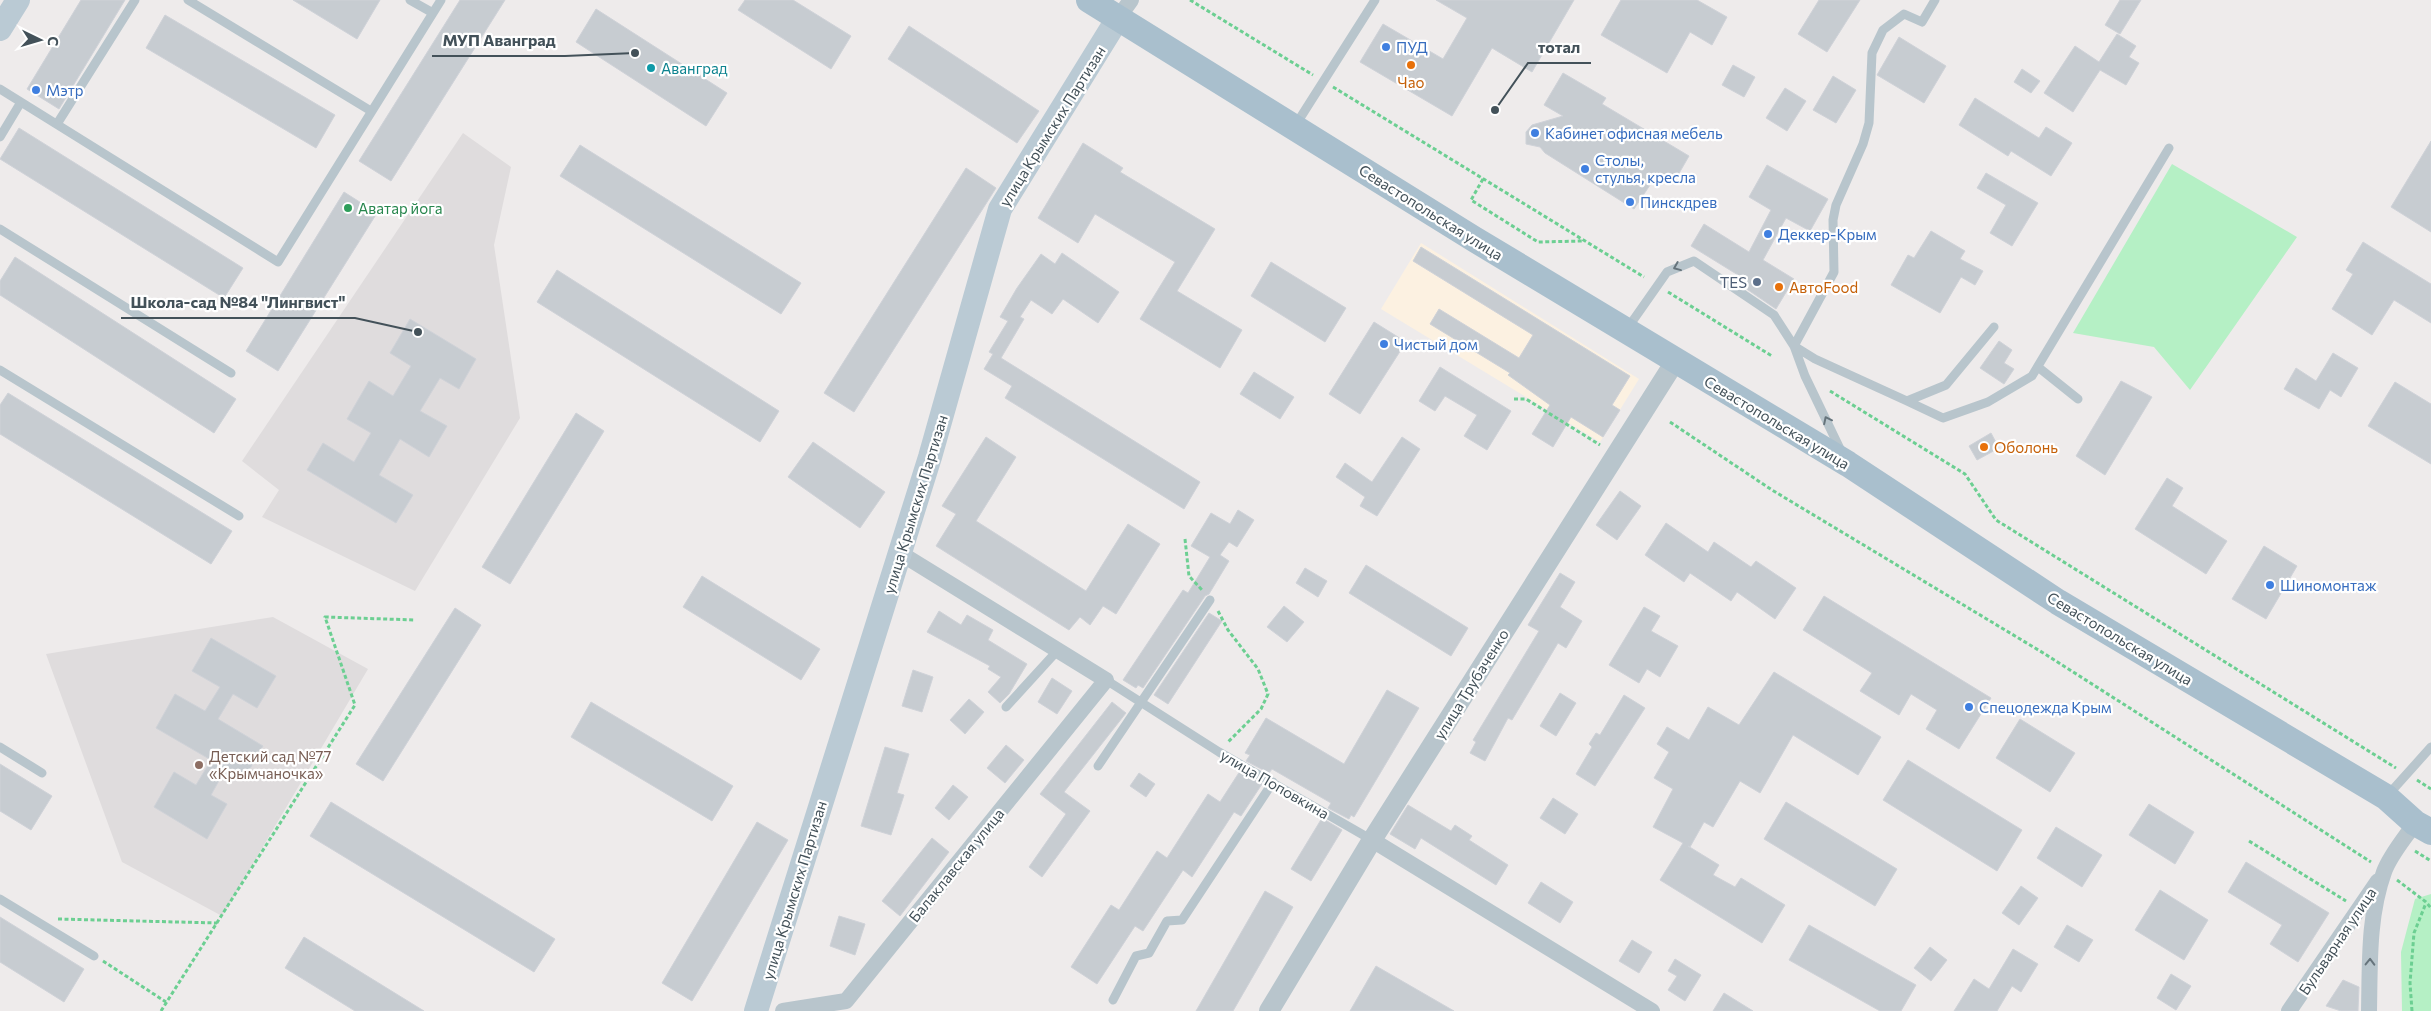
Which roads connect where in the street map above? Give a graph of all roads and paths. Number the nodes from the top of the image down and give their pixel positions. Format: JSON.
{"nodes":[{"id":1,"x":18,"y":0,"type":"edge"},
{"id":2,"x":135,"y":0,"type":"edge"},
{"id":3,"x":188,"y":0,"type":"edge"},
{"id":4,"x":410,"y":0,"type":"edge"},
{"id":5,"x":441,"y":0,"type":"edge"},
{"id":6,"x":1089,"y":0,"type":"edge"},
{"id":7,"x":1190,"y":0,"type":"edge"},
{"id":8,"x":1375,"y":0,"type":"edge"},
{"id":9,"x":1935,"y":0,"type":"edge"},
{"id":10,"x":1124,"y":9,"type":"edge"},
{"id":11,"x":433,"y":13,"type":"junction"},
{"id":12,"x":0,"y":29,"type":"edge"},
{"id":13,"x":1324,"y":81,"type":"junction"},
{"id":14,"x":0,"y":89,"type":"edge"},
{"id":15,"x":21,"y":102,"type":"junction"},
{"id":16,"x":371,"y":111,"type":"junction"},
{"id":17,"x":57,"y":124,"type":"junction"},
{"id":18,"x":1294,"y":128,"type":"junction"},
{"id":19,"x":0,"y":137,"type":"edge"},
{"id":20,"x":2169,"y":148,"type":"dead end"},
{"id":21,"x":1482,"y":179,"type":"junction"},
{"id":22,"x":0,"y":229,"type":"edge"},
{"id":23,"x":1584,"y":241,"type":"junction"},
{"id":24,"x":1644,"y":277,"type":"dead end"},
{"id":25,"x":1666,"y":291,"type":"dead end"},
{"id":26,"x":1994,"y":327,"type":"dead end"},
{"id":27,"x":1626,"y":330,"type":"junction"},
{"id":28,"x":1794,"y":346,"type":"junction"},
{"id":29,"x":1772,"y":356,"type":"dead end"},
{"id":30,"x":1676,"y":360,"type":"junction"},
{"id":31,"x":2038,"y":367,"type":"junction"},
{"id":32,"x":0,"y":370,"type":"edge"},
{"id":33,"x":231,"y":373,"type":"dead end"},
{"id":34,"x":1830,"y":391,"type":"dead end"},
{"id":35,"x":1514,"y":399,"type":"dead end"},
{"id":36,"x":2078,"y":399,"type":"dead end"},
{"id":37,"x":1907,"y":401,"type":"junction"},
{"id":38,"x":1670,"y":422,"type":"dead end"},
{"id":39,"x":1600,"y":445,"type":"dead end"},
{"id":40,"x":1848,"y":464,"type":"junction"},
{"id":41,"x":239,"y":516,"type":"dead end"},
{"id":42,"x":1185,"y":539,"type":"dead end"},
{"id":43,"x":900,"y":553,"type":"junction"},
{"id":44,"x":1210,"y":600,"type":"junction"},
{"id":45,"x":415,"y":620,"type":"dead end"},
{"id":46,"x":1058,"y":650,"type":"junction"},
{"id":47,"x":1106,"y":680,"type":"junction"},
{"id":48,"x":1142,"y":701,"type":"junction"},
{"id":49,"x":1006,"y":708,"type":"dead end"},
{"id":50,"x":0,"y":747,"type":"edge"},
{"id":51,"x":2431,"y":747,"type":"edge"},
{"id":52,"x":1219,"y":752,"type":"junction"},
{"id":53,"x":1098,"y":766,"type":"dead end"},
{"id":54,"x":42,"y":773,"type":"dead end"},
{"id":55,"x":2407,"y":774,"type":"junction"},
{"id":56,"x":1273,"y":782,"type":"junction"},
{"id":57,"x":2431,"y":789,"type":"edge"},
{"id":58,"x":2386,"y":797,"type":"junction"},
{"id":59,"x":2423,"y":828,"type":"edge"},
{"id":60,"x":1372,"y":840,"type":"junction"},
{"id":61,"x":2249,"y":841,"type":"dead end"},
{"id":62,"x":2384,"y":871,"type":"junction"},
{"id":63,"x":0,"y":899,"type":"edge"},
{"id":64,"x":2426,"y":902,"type":"junction"},
{"id":65,"x":2431,"y":908,"type":"edge"},
{"id":66,"x":2359,"y":909,"type":"junction"},
{"id":67,"x":32,"y":918,"type":"junction"},
{"id":68,"x":217,"y":923,"type":"junction"},
{"id":69,"x":94,"y":956,"type":"joint"},
{"id":70,"x":1113,"y":1000,"type":"dead end"},
{"id":71,"x":166,"y":1002,"type":"junction"},
{"id":72,"x":161,"y":1011,"type":"edge"},
{"id":73,"x":756,"y":1011,"type":"edge"},
{"id":74,"x":783,"y":1011,"type":"edge"},
{"id":75,"x":1269,"y":1011,"type":"edge"},
{"id":76,"x":1652,"y":1011,"type":"edge"},
{"id":77,"x":2289,"y":1011,"type":"edge"},
{"id":78,"x":2369,"y":1011,"type":"edge"},
{"id":79,"x":2412,"y":1011,"type":"edge"}],
"edges":[{"from":1,"to":12,"type":"main road"},
{"from":2,"to":17,"type":"lane"},
{"from":3,"to":16,"type":"lane"},
{"from":4,"to":11,"type":"lane"},
{"from":5,"to":11,"type":"lane"},
{"from":6,"to":10,"type":"main road","name":"Севастопольская улица"},
{"from":7,"to":13,"type":"path"},
{"from":8,"to":13,"type":"lane"},
{"from":9,"to":28,"type":"lane"},
{"from":10,"to":18,"type":"main road","name":"Севастопольская улица"},
{"from":10,"to":43,"type":"main road","name":"улица Крымских Партизан"},
{"from":11,"to":16,"type":"lane"},
{"from":13,"to":18,"type":"lane"},
{"from":13,"to":21,"type":"path"},
{"from":14,"to":15,"type":"lane"},
{"from":15,"to":17,"type":"lane"},
{"from":15,"to":19,"type":"lane"},
{"from":16,"to":17,"type":"lane"},
{"from":18,"to":27,"type":"main road","name":"Севастопольская улица"},
{"from":20,"to":31,"type":"lane"},
{"from":21,"to":23,"type":"path"},
{"from":21,"to":23,"type":"path"},
{"from":22,"to":33,"type":"lane"},
{"from":23,"to":24,"type":"path"},
{"from":25,"to":29,"type":"path"},
{"from":26,"to":37,"type":"lane"},
{"from":28,"to":27,"type":"lane","one_way":true},
{"from":27,"to":30,"type":"main road","name":"Севастопольская улица"},
{"from":28,"to":37,"type":"lane"},
{"from":40,"to":28,"type":"lane","one_way":true},
{"from":30,"to":40,"type":"main road","name":"Севастопольская улица"},
{"from":30,"to":60,"type":"street","name":"улица Трубаченко"},
{"from":31,"to":36,"type":"lane"},
{"from":31,"to":37,"type":"lane"},
{"from":32,"to":41,"type":"lane"},
{"from":34,"to":55,"type":"path"},
{"from":35,"to":39,"type":"path"},
{"from":38,"to":62,"type":"path"},
{"from":40,"to":58,"type":"main road","name":"Севастопольская улица"},
{"from":42,"to":44,"type":"path"},
{"from":43,"to":46,"type":"street","name":"улица Поповкина"},
{"from":43,"to":73,"type":"main road","name":"улица Крымских Партизан"},
{"from":44,"to":48,"type":"lane"},
{"from":44,"to":52,"type":"path"},
{"from":45,"to":68,"type":"path"},
{"from":46,"to":47,"type":"street","name":"улица Поповкина"},
{"from":46,"to":49,"type":"lane"},
{"from":47,"to":48,"type":"lane","name":"улица Поповкина"},
{"from":47,"to":74,"type":"street","name":"Балаклавская улица"},
{"from":48,"to":52,"type":"lane","name":"улица Поповкина"},
{"from":48,"to":53,"type":"lane"},
{"from":50,"to":54,"type":"lane"},
{"from":51,"to":55,"type":"lane"},
{"from":52,"to":56,"type":"lane","name":"улица Поповкина"},
{"from":55,"to":57,"type":"path"},
{"from":55,"to":58,"type":"lane"},
{"from":56,"to":60,"type":"lane","name":"улица Поповкина"},
{"from":56,"to":70,"type":"lane"},
{"from":58,"to":59,"type":"main road","name":"Севастопольская улица"},
{"from":59,"to":62,"type":"street","name":"Бульварная улица"},
{"from":60,"to":75,"type":"street","name":"улица Трубаченко"},
{"from":60,"to":76,"type":"street","name":"улица Поповкина"},
{"from":61,"to":66,"type":"path"},
{"from":62,"to":64,"type":"path"},
{"from":62,"to":66,"type":"street","name":"Бульварная улица"},
{"from":78,"to":62,"type":"street","one_way":true},
{"from":63,"to":67,"type":"lane"},
{"from":64,"to":65,"type":"path"},
{"from":64,"to":79,"type":"path"},
{"from":66,"to":77,"type":"street","name":"Бульварная улица"},
{"from":67,"to":68,"type":"path"},
{"from":67,"to":69,"type":"lane"},
{"from":68,"to":71,"type":"path"},
{"from":69,"to":71,"type":"path"},
{"from":71,"to":72,"type":"path"}]}
